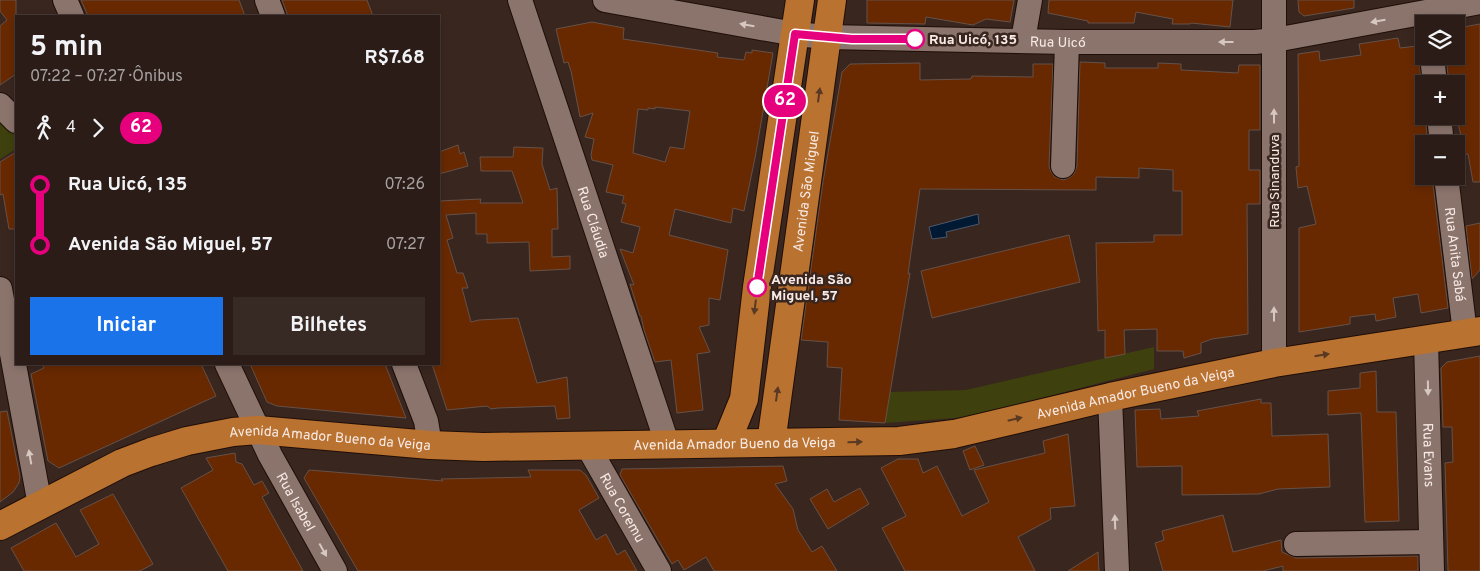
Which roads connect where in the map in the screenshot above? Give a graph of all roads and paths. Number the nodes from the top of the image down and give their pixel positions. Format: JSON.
{"nodes":[{"id":1,"x":65,"y":0,"type":"edge"},
{"id":2,"x":267,"y":0,"type":"edge"},
{"id":3,"x":520,"y":0,"type":"edge"},
{"id":4,"x":605,"y":0,"type":"edge"},
{"id":5,"x":800,"y":0,"type":"edge"},
{"id":6,"x":832,"y":0,"type":"edge"},
{"id":7,"x":1030,"y":0,"type":"edge"},
{"id":8,"x":1274,"y":0,"type":"edge"},
{"id":9,"x":1480,"y":2,"type":"edge"},
{"id":10,"x":1426,"y":12,"type":"edge"},
{"id":11,"x":72,"y":15,"type":"edge"},
{"id":12,"x":273,"y":15,"type":"edge"},
{"id":13,"x":795,"y":34,"type":"junction"},
{"id":14,"x":827,"y":37,"type":"junction"},
{"id":15,"x":1023,"y":40,"type":"junction"},
{"id":16,"x":1275,"y":40,"type":"junction"},
{"id":17,"x":1067,"y":42,"type":"junction"},
{"id":18,"x":0,"y":105,"type":"edge"},
{"id":19,"x":15,"y":120,"type":"edge"},
{"id":20,"x":1063,"y":166,"type":"dead end"},
{"id":21,"x":1448,"y":185,"type":"edge"},
{"id":22,"x":0,"y":290,"type":"edge"},
{"id":23,"x":1473,"y":332,"type":"edge"},
{"id":24,"x":1426,"y":340,"type":"junction"},
{"id":25,"x":1274,"y":362,"type":"junction"},
{"id":26,"x":226,"y":365,"type":"edge"},
{"id":27,"x":404,"y":365,"type":"edge"},
{"id":28,"x":1110,"y":397,"type":"junction"},
{"id":29,"x":744,"y":399,"type":"junction"},
{"id":30,"x":258,"y":430,"type":"junction"},
{"id":31,"x":667,"y":443,"type":"junction"},
{"id":32,"x":726,"y":443,"type":"junction"},
{"id":33,"x":763,"y":443,"type":"junction"},
{"id":34,"x":430,"y":445,"type":"junction"},
{"id":35,"x":587,"y":445,"type":"junction"},
{"id":36,"x":40,"y":505,"type":"junction"},
{"id":37,"x":0,"y":526,"type":"edge"},
{"id":38,"x":1430,"y":542,"type":"junction"},
{"id":39,"x":1296,"y":544,"type":"dead end"},
{"id":40,"x":335,"y":571,"type":"edge"},
{"id":41,"x":660,"y":571,"type":"edge"},
{"id":42,"x":1117,"y":571,"type":"edge"},
{"id":43,"x":1432,"y":571,"type":"edge"}],
"edges":[{"from":1,"to":11,"type":"street"},
{"from":2,"to":12,"type":"street"},
{"from":3,"to":31,"type":"street","name":"Rua Cláudia"},
{"from":13,"to":4,"type":"street","name":"Rua Uicó","one_way":true},
{"from":5,"to":13,"type":"main road"},
{"from":6,"to":14,"type":"main road","name":"Avenida São Miguel"},
{"from":7,"to":15,"type":"street"},
{"from":8,"to":16,"type":"street","name":"Rua Sinanduva"},
{"from":9,"to":10,"type":"street","name":"Rua Uicó"},
{"from":10,"to":16,"type":"street","name":"Rua Uicó","one_way":true},
{"from":13,"to":14,"type":"street","name":"Rua Uicó"},
{"from":13,"to":29,"type":"main road","one_way":true},
{"from":14,"to":15,"type":"street","name":"Rua Uicó"},
{"from":33,"to":14,"type":"main road","name":"Avenida São Miguel","one_way":true},
{"from":15,"to":17,"type":"street","name":"Rua Uicó"},
{"from":16,"to":17,"type":"street","name":"Rua Uicó","one_way":true},
{"from":25,"to":16,"type":"street","name":"Rua Sinanduva","one_way":true},
{"from":17,"to":20,"type":"street"},
{"from":18,"to":19,"type":"street"},
{"from":21,"to":23,"type":"street","name":"Rua Anita Sabá"},
{"from":36,"to":22,"type":"street","one_way":true},
{"from":23,"to":24,"type":"main road","name":"Avenida Amador Bueno da Veiga"},
{"from":25,"to":24,"type":"main road","name":"Avenida Amador Bueno da Veiga","one_way":true},
{"from":24,"to":38,"type":"street","name":"Rua Evans","one_way":true},
{"from":25,"to":28,"type":"main road","name":"Avenida Amador Bueno da Veiga"},
{"from":26,"to":30,"type":"street","name":"Rua Isabel"},
{"from":27,"to":34,"type":"street"},
{"from":33,"to":28,"type":"main road","name":"Avenida Amador Bueno da Veiga","one_way":true},
{"from":42,"to":28,"type":"street","one_way":true},
{"from":29,"to":32,"type":"main road"},
{"from":29,"to":33,"type":"main road"},
{"from":30,"to":34,"type":"main road","name":"Avenida Amador Bueno da Veiga"},
{"from":30,"to":36,"type":"main road","name":"Avenida Amador Bueno da Veiga"},
{"from":30,"to":40,"type":"street","name":"Rua Isabel","one_way":true},
{"from":31,"to":32,"type":"main road","name":"Avenida Amador Bueno da Veiga"},
{"from":31,"to":35,"type":"main road","name":"Avenida Amador Bueno da Veiga"},
{"from":32,"to":33,"type":"main road","name":"Avenida Amador Bueno da Veiga"},
{"from":34,"to":35,"type":"main road","name":"Avenida Amador Bueno da Veiga"},
{"from":35,"to":41,"type":"street","name":"Rua Coremu"},
{"from":36,"to":37,"type":"main road","name":"Avenida Amador Bueno da Veiga"},
{"from":38,"to":39,"type":"street"},
{"from":38,"to":43,"type":"street","name":"Rua Evans"}]}
